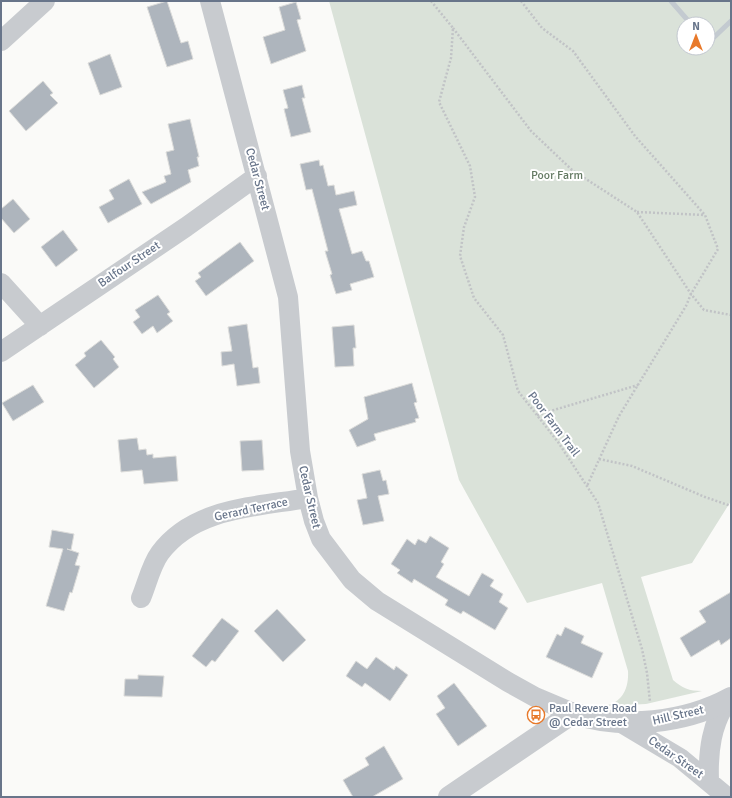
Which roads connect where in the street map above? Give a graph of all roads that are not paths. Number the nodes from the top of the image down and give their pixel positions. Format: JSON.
{"nodes":[{"id":1,"x":45,"y":1,"type":"edge"},
{"id":2,"x":210,"y":1,"type":"edge"},
{"id":3,"x":1,"y":41,"type":"edge"},
{"id":4,"x":257,"y":176,"type":"junction"},
{"id":5,"x":1,"y":283,"type":"edge"},
{"id":6,"x":40,"y":326,"type":"junction"},
{"id":7,"x":1,"y":352,"type":"edge"},
{"id":8,"x":308,"y":498,"type":"junction"},
{"id":9,"x":141,"y":598,"type":"dead end"},
{"id":10,"x":730,"y":699,"type":"edge"},
{"id":11,"x":573,"y":713,"type":"junction"},
{"id":12,"x":623,"y":724,"type":"junction"},
{"id":13,"x":709,"y":780,"type":"junction"},
{"id":14,"x":449,"y":797,"type":"edge"},
{"id":15,"x":727,"y":797,"type":"edge"}],
"edges":[{"from":1,"to":3,"type":"street"},
{"from":2,"to":4,"type":"street","name":"Cedar Street"},
{"from":4,"to":6,"type":"street","name":"Balfour Street"},
{"from":4,"to":8,"type":"street","name":"Cedar Street"},
{"from":5,"to":6,"type":"street"},
{"from":6,"to":7,"type":"street","name":"Balfour Street"},
{"from":8,"to":9,"type":"street","name":"Gerard Terrace"},
{"from":8,"to":11,"type":"street","name":"Cedar Street"},
{"from":10,"to":12,"type":"street","name":"Hill Street"},
{"from":10,"to":13,"type":"street","name":"Cedar Street"},
{"from":11,"to":12,"type":"street","name":"Cedar Street"},
{"from":11,"to":14,"type":"street"},
{"from":12,"to":13,"type":"street","name":"Cedar Street"},
{"from":13,"to":15,"type":"street","name":"Cedar Street"}]}
